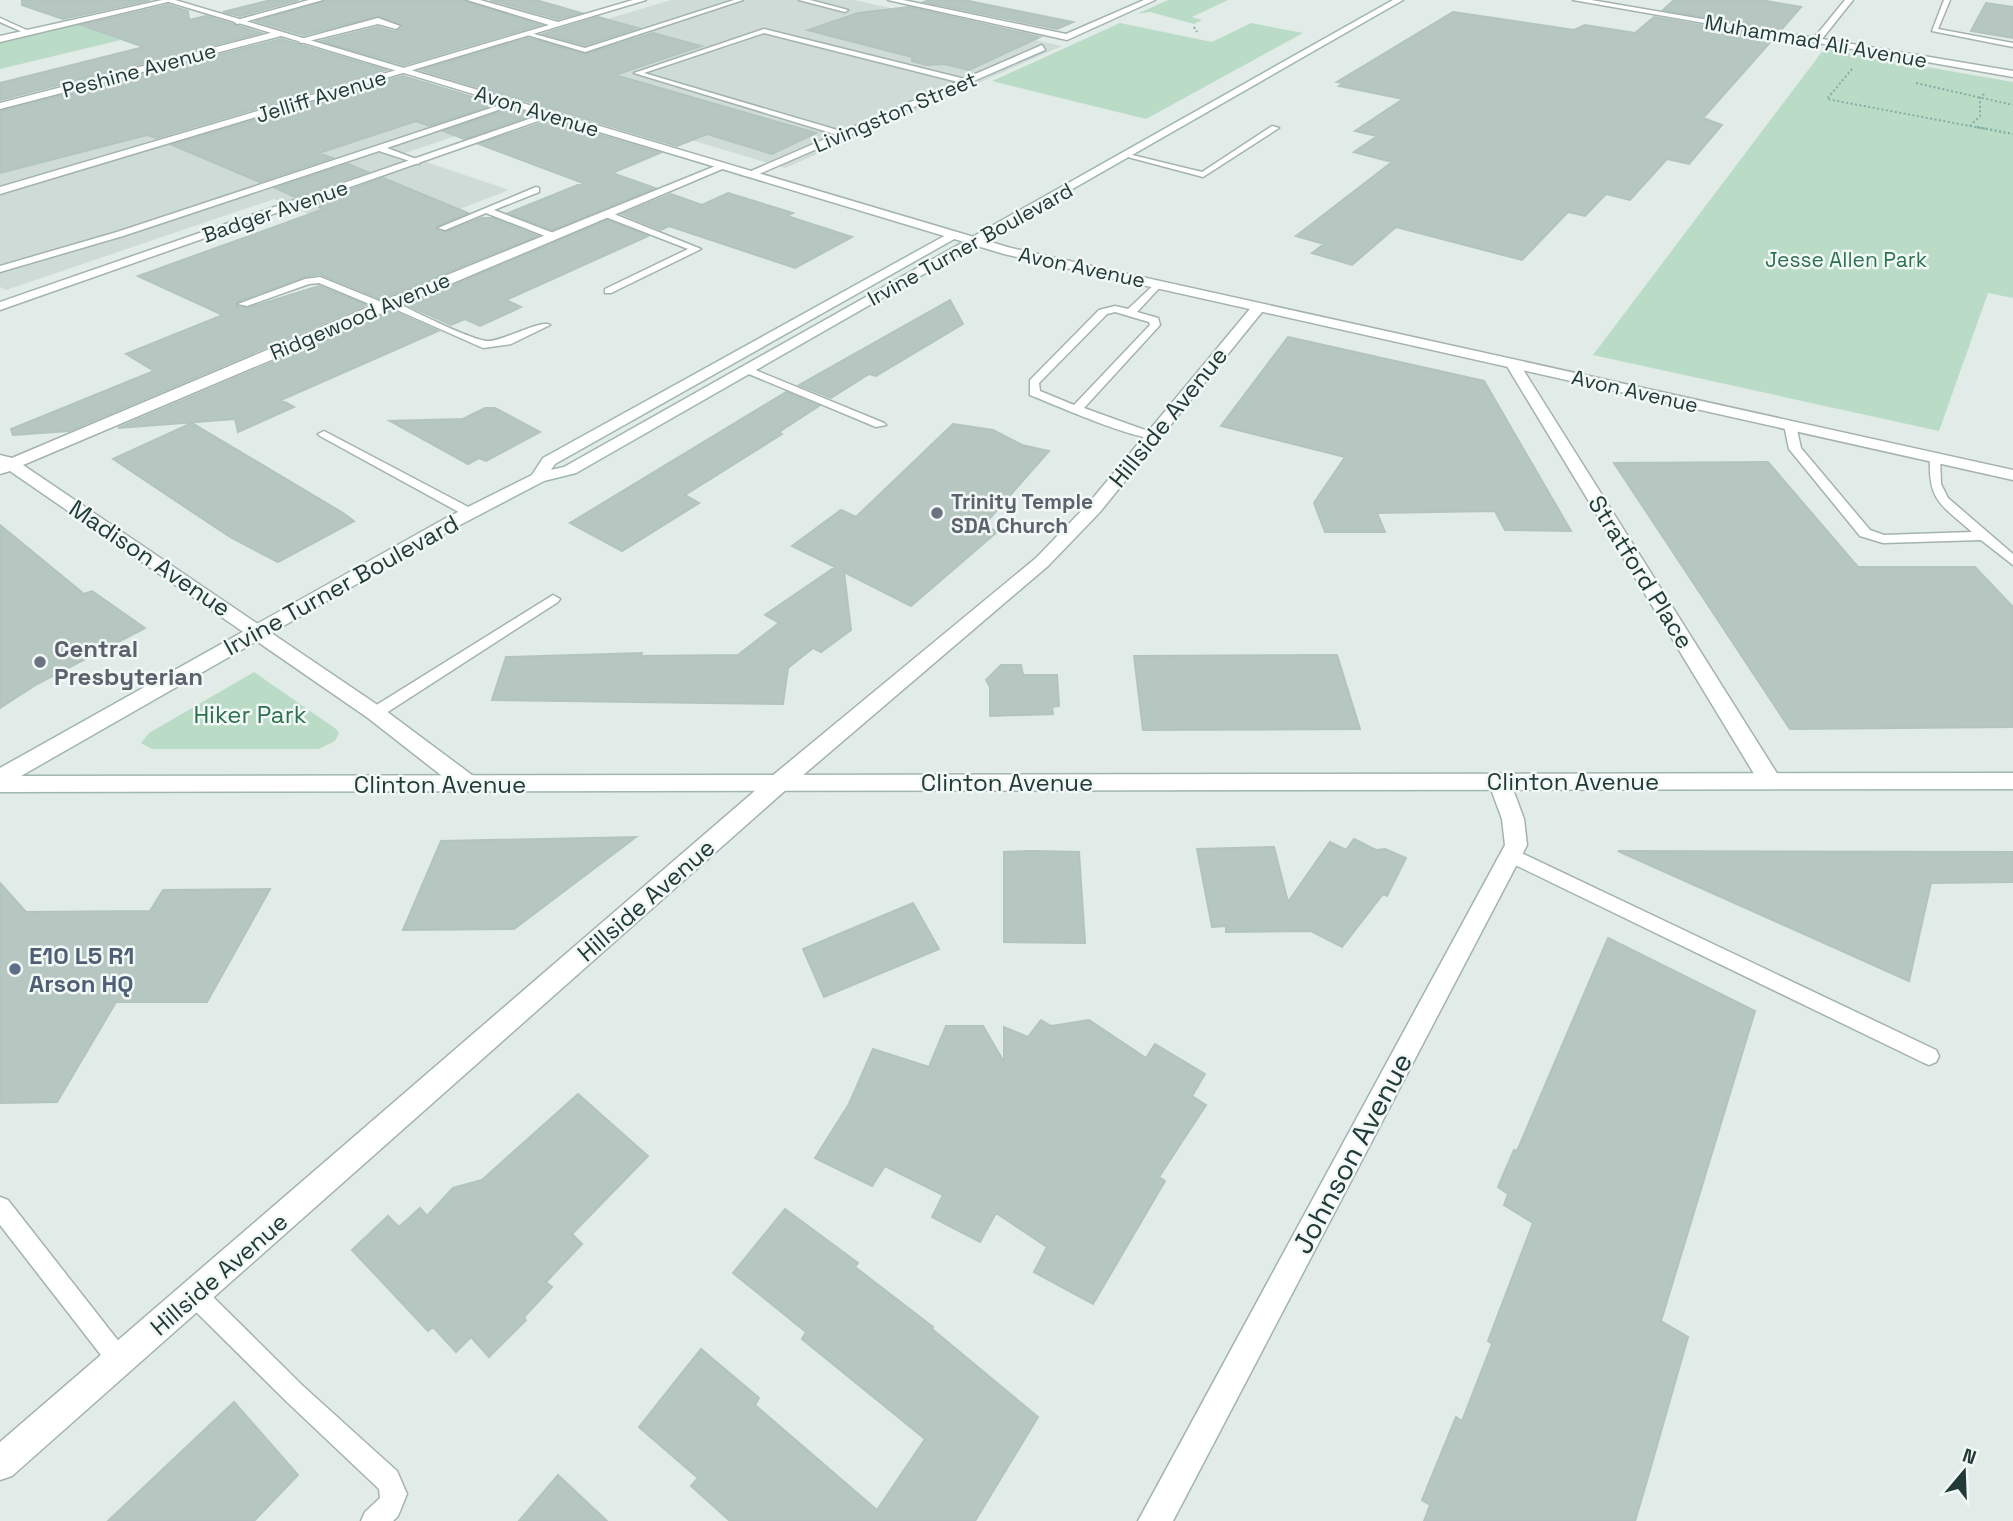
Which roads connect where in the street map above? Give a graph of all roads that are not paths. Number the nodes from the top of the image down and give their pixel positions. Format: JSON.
{"nodes":[{"id":1,"x":167,"y":0,"type":"edge"},
{"id":2,"x":319,"y":0,"type":"edge"},
{"id":3,"x":471,"y":0,"type":"edge"},
{"id":4,"x":642,"y":0,"type":"edge"},
{"id":5,"x":740,"y":0,"type":"edge"},
{"id":6,"x":802,"y":0,"type":"edge"},
{"id":7,"x":892,"y":0,"type":"edge"},
{"id":8,"x":1151,"y":0,"type":"edge"},
{"id":9,"x":1381,"y":0,"type":"edge"},
{"id":10,"x":1399,"y":0,"type":"edge"},
{"id":11,"x":1577,"y":0,"type":"edge"},
{"id":12,"x":1629,"y":0,"type":"edge"},
{"id":13,"x":1849,"y":0,"type":"edge"},
{"id":14,"x":1947,"y":0,"type":"edge"},
{"id":15,"x":1619,"y":8,"type":"junction"},
{"id":16,"x":845,"y":10,"type":"dead end"},
{"id":17,"x":0,"y":20,"type":"edge"},
{"id":18,"x":237,"y":21,"type":"junction"},
{"id":19,"x":559,"y":25,"type":"junction"},
{"id":20,"x":396,"y":26,"type":"dead end"},
{"id":21,"x":29,"y":33,"type":"junction"},
{"id":22,"x":278,"y":34,"type":"junction"},
{"id":23,"x":527,"y":34,"type":"junction"},
{"id":24,"x":0,"y":39,"type":"edge"},
{"id":25,"x":301,"y":40,"type":"junction"},
{"id":26,"x":1816,"y":41,"type":"junction"},
{"id":27,"x":2013,"y":46,"type":"edge"},
{"id":28,"x":1042,"y":48,"type":"dead end"},
{"id":29,"x":403,"y":71,"type":"junction"},
{"id":30,"x":2013,"y":75,"type":"edge"},
{"id":31,"x":966,"y":82,"type":"junction"},
{"id":32,"x":512,"y":104,"type":"junction"},
{"id":33,"x":0,"y":106,"type":"edge"},
{"id":34,"x":550,"y":115,"type":"junction"},
{"id":35,"x":1275,"y":128,"type":"dead end"},
{"id":36,"x":841,"y":134,"type":"junction"},
{"id":37,"x":379,"y":148,"type":"junction"},
{"id":38,"x":1128,"y":156,"type":"junction"},
{"id":39,"x":416,"y":162,"type":"junction"},
{"id":40,"x":1087,"y":163,"type":"dead end"},
{"id":41,"x":722,"y":167,"type":"junction"},
{"id":42,"x":748,"y":175,"type":"junction"},
{"id":43,"x":1055,"y":181,"type":"dead end"},
{"id":44,"x":536,"y":190,"type":"dead end"},
{"id":45,"x":0,"y":191,"type":"edge"},
{"id":46,"x":1002,"y":209,"type":"dead end"},
{"id":47,"x":486,"y":210,"type":"junction"},
{"id":48,"x":606,"y":214,"type":"junction"},
{"id":49,"x":972,"y":225,"type":"dead end"},
{"id":50,"x":442,"y":228,"type":"dead end"},
{"id":51,"x":553,"y":236,"type":"junction"},
{"id":52,"x":953,"y":236,"type":"junction"},
{"id":53,"x":971,"y":242,"type":"junction"},
{"id":54,"x":0,"y":269,"type":"edge"},
{"id":55,"x":1158,"y":284,"type":"junction"},
{"id":56,"x":608,"y":291,"type":"dead end"},
{"id":57,"x":243,"y":304,"type":"dead end"},
{"id":58,"x":386,"y":305,"type":"junction"},
{"id":59,"x":0,"y":306,"type":"edge"},
{"id":60,"x":1259,"y":307,"type":"junction"},
{"id":61,"x":1131,"y":312,"type":"junction"},
{"id":62,"x":545,"y":325,"type":"dead end"},
{"id":63,"x":1512,"y":363,"type":"junction"},
{"id":64,"x":748,"y":370,"type":"junction"},
{"id":65,"x":1076,"y":410,"type":"junction"},
{"id":66,"x":880,"y":425,"type":"dead end"},
{"id":67,"x":1790,"y":425,"type":"junction"},
{"id":68,"x":324,"y":434,"type":"dead end"},
{"id":69,"x":1152,"y":436,"type":"junction"},
{"id":70,"x":1936,"y":458,"type":"junction"},
{"id":71,"x":4,"y":464,"type":"edge"},
{"id":72,"x":2013,"y":475,"type":"edge"},
{"id":73,"x":538,"y":478,"type":"junction"},
{"id":74,"x":470,"y":513,"type":"junction"},
{"id":75,"x":1982,"y":536,"type":"junction"},
{"id":76,"x":2013,"y":561,"type":"edge"},
{"id":77,"x":553,"y":598,"type":"dead end"},
{"id":78,"x":258,"y":631,"type":"junction"},
{"id":79,"x":375,"y":713,"type":"junction"},
{"id":80,"x":0,"y":778,"type":"edge"},
{"id":81,"x":1499,"y":781,"type":"junction"},
{"id":82,"x":1770,"y":781,"type":"junction"},
{"id":83,"x":2013,"y":781,"type":"edge"},
{"id":84,"x":780,"y":782,"type":"junction"},
{"id":85,"x":0,"y":784,"type":"edge"},
{"id":86,"x":468,"y":784,"type":"junction"},
{"id":87,"x":1511,"y":855,"type":"junction"},
{"id":88,"x":1929,"y":1056,"type":"dead end"},
{"id":89,"x":0,"y":1208,"type":"edge"},
{"id":90,"x":195,"y":1295,"type":"junction"},
{"id":91,"x":119,"y":1360,"type":"junction"},
{"id":92,"x":0,"y":1464,"type":"edge"},
{"id":93,"x":374,"y":1521,"type":"edge"},
{"id":94,"x":1156,"y":1521,"type":"edge"}],
"edges":[{"from":1,"to":18,"type":"street","name":"Avon Avenue"},
{"from":1,"to":21,"type":"street"},
{"from":2,"to":18,"type":"street"},
{"from":3,"to":19,"type":"street"},
{"from":4,"to":19,"type":"street","name":"Jelliff Avenue"},
{"from":5,"to":23,"type":"lane"},
{"from":6,"to":16,"type":"lane"},
{"from":7,"to":8,"type":"street"},
{"from":9,"to":40,"type":"street","name":"Irvine Turner Boulevard"},
{"from":10,"to":38,"type":"street","name":"Irvine Turner Boulevard"},
{"from":11,"to":15,"type":"street","name":"Muhammad Ali Avenue"},
{"from":12,"to":15,"type":"street"},
{"from":13,"to":26,"type":"street"},
{"from":14,"to":27,"type":"lane"},
{"from":15,"to":26,"type":"street","name":"Muhammad Ali Avenue"},
{"from":17,"to":21,"type":"lane"},
{"from":18,"to":22,"type":"street","name":"Avon Avenue"},
{"from":19,"to":23,"type":"street","name":"Jelliff Avenue"},
{"from":20,"to":25,"type":"street"},
{"from":21,"to":24,"type":"street"},
{"from":22,"to":25,"type":"street","name":"Avon Avenue"},
{"from":22,"to":33,"type":"street","name":"Peshine Avenue"},
{"from":23,"to":29,"type":"street","name":"Jelliff Avenue"},
{"from":25,"to":29,"type":"street","name":"Avon Avenue"},
{"from":26,"to":30,"type":"street","name":"Muhammad Ali Avenue"},
{"from":28,"to":31,"type":"street","name":"Livingston Street"},
{"from":29,"to":32,"type":"street","name":"Avon Avenue"},
{"from":29,"to":45,"type":"street","name":"Jelliff Avenue"},
{"from":31,"to":36,"type":"street","name":"Livingston Street"},
{"from":31,"to":36,"type":"lane"},
{"from":32,"to":34,"type":"street","name":"Avon Avenue"},
{"from":32,"to":37,"type":"lane"},
{"from":34,"to":39,"type":"street","name":"Badger Avenue"},
{"from":34,"to":41,"type":"street","name":"Avon Avenue"},
{"from":35,"to":38,"type":"lane"},
{"from":36,"to":42,"type":"street","name":"Livingston Street"},
{"from":37,"to":39,"type":"lane"},
{"from":37,"to":54,"type":"lane"},
{"from":38,"to":53,"type":"street","name":"Irvine Turner Boulevard"},
{"from":39,"to":59,"type":"street","name":"Badger Avenue"},
{"from":41,"to":42,"type":"street","name":"Avon Avenue"},
{"from":41,"to":48,"type":"street","name":"Ridgewood Avenue"},
{"from":42,"to":52,"type":"street","name":"Avon Avenue"},
{"from":43,"to":46,"type":"street","name":"Irvine Turner Boulevard"},
{"from":44,"to":47,"type":"lane"},
{"from":47,"to":50,"type":"lane"},
{"from":47,"to":51,"type":"lane"},
{"from":48,"to":51,"type":"street","name":"Ridgewood Avenue"},
{"from":48,"to":56,"type":"lane"},
{"from":49,"to":52,"type":"street","name":"Irvine Turner Boulevard"},
{"from":51,"to":58,"type":"street","name":"Ridgewood Avenue"},
{"from":52,"to":53,"type":"street","name":"Avon Avenue"},
{"from":52,"to":73,"type":"street","name":"Irvine Turner Boulevard"},
{"from":53,"to":55,"type":"street","name":"Avon Avenue"},
{"from":53,"to":64,"type":"street","name":"Irvine Turner Boulevard"},
{"from":55,"to":60,"type":"street","name":"Avon Avenue"},
{"from":55,"to":61,"type":"lane"},
{"from":57,"to":58,"type":"lane"},
{"from":58,"to":62,"type":"lane"},
{"from":58,"to":71,"type":"street","name":"Ridgewood Avenue"},
{"from":60,"to":63,"type":"street","name":"Avon Avenue"},
{"from":60,"to":69,"type":"street","name":"Hillside Avenue"},
{"from":61,"to":65,"type":"lane"},
{"from":61,"to":65,"type":"lane"},
{"from":63,"to":67,"type":"street","name":"Avon Avenue"},
{"from":63,"to":82,"type":"street","name":"Stratford Place"},
{"from":64,"to":66,"type":"lane"},
{"from":64,"to":73,"type":"street","name":"Irvine Turner Boulevard"},
{"from":65,"to":69,"type":"lane"},
{"from":67,"to":70,"type":"street","name":"Avon Avenue"},
{"from":67,"to":75,"type":"lane"},
{"from":68,"to":74,"type":"lane"},
{"from":69,"to":84,"type":"street","name":"Hillside Avenue"},
{"from":70,"to":72,"type":"street","name":"Avon Avenue"},
{"from":70,"to":75,"type":"lane"},
{"from":71,"to":78,"type":"street","name":"Madison Avenue"},
{"from":73,"to":74,"type":"street","name":"Irvine Turner Boulevard"},
{"from":74,"to":78,"type":"street","name":"Irvine Turner Boulevard"},
{"from":75,"to":76,"type":"lane"},
{"from":77,"to":79,"type":"lane"},
{"from":78,"to":79,"type":"street","name":"Madison Avenue"},
{"from":78,"to":80,"type":"street","name":"Irvine Turner Boulevard"},
{"from":79,"to":86,"type":"street","name":"Madison Avenue"},
{"from":81,"to":82,"type":"street","name":"Clinton Avenue"},
{"from":81,"to":84,"type":"street","name":"Clinton Avenue"},
{"from":81,"to":87,"type":"street","name":"Johnson Avenue"},
{"from":82,"to":83,"type":"street","name":"Clinton Avenue"},
{"from":84,"to":86,"type":"street","name":"Clinton Avenue"},
{"from":84,"to":90,"type":"street","name":"Hillside Avenue"},
{"from":85,"to":86,"type":"street","name":"Clinton Avenue"},
{"from":87,"to":88,"type":"lane"},
{"from":87,"to":94,"type":"street","name":"Johnson Avenue"},
{"from":89,"to":91,"type":"lane"},
{"from":90,"to":91,"type":"street","name":"Hillside Avenue"},
{"from":90,"to":93,"type":"lane"},
{"from":91,"to":92,"type":"street","name":"Hillside Avenue"}]}
